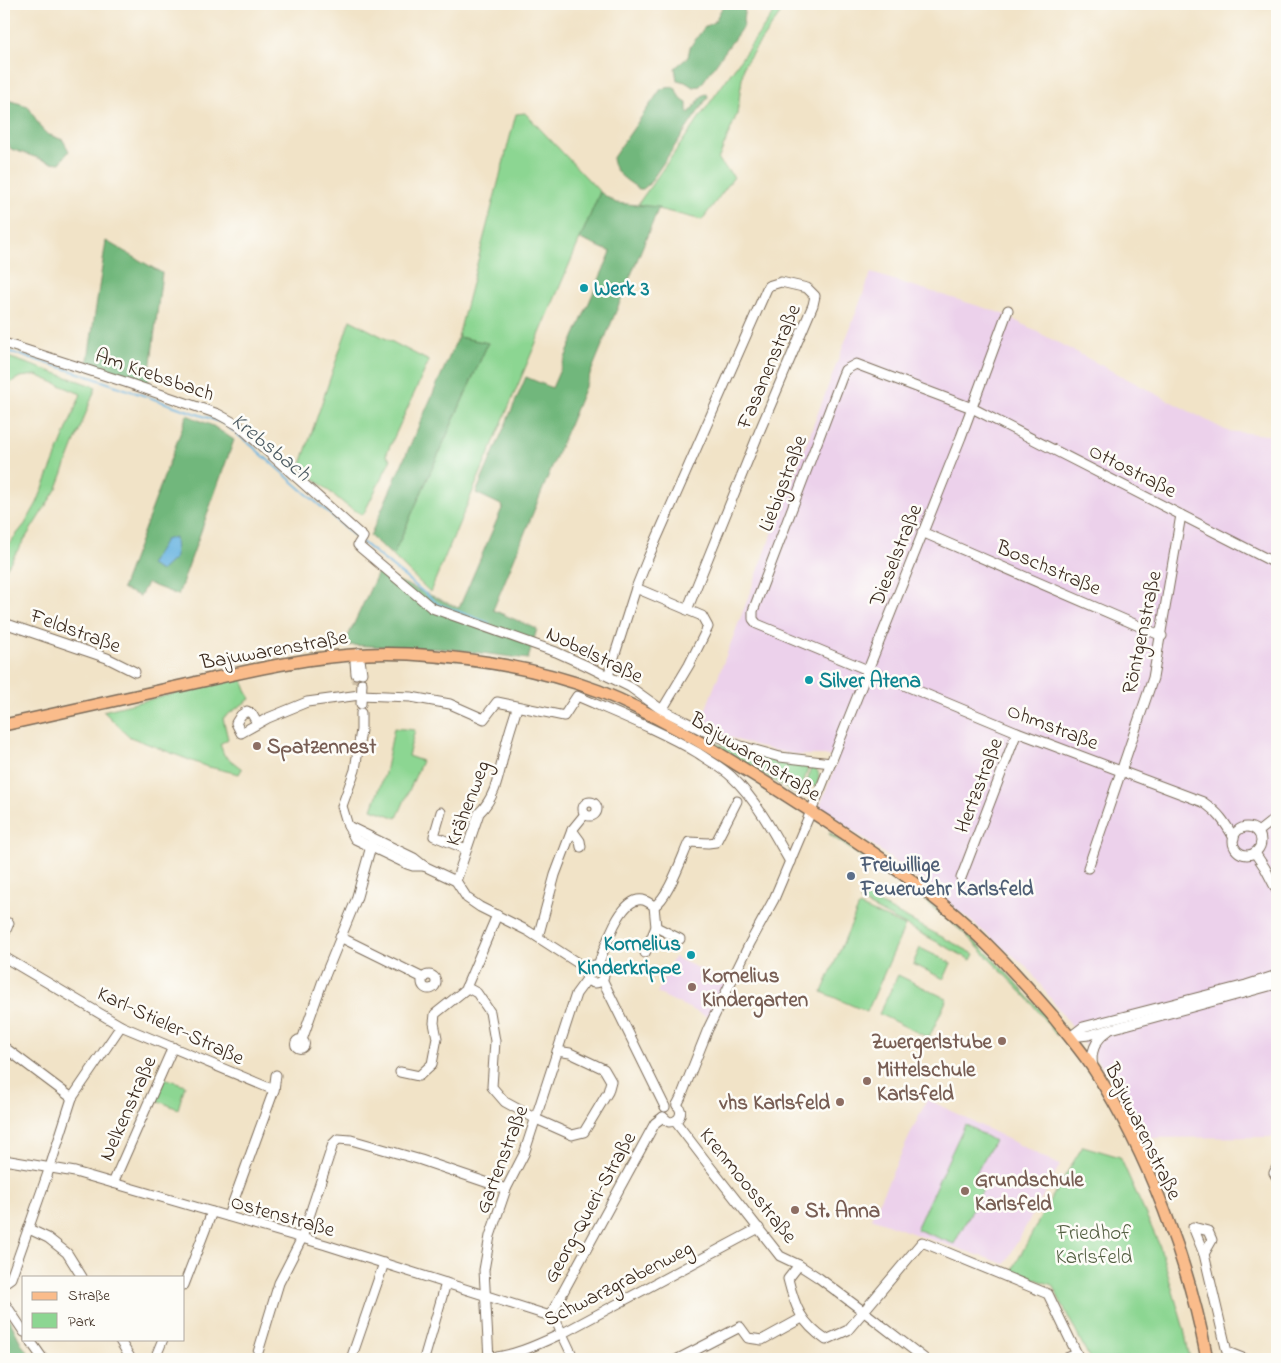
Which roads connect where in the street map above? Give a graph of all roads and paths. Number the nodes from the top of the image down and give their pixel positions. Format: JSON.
{"nodes":[{"id":1,"x":1008,"y":310,"type":"dead end"},
{"id":2,"x":4,"y":343,"type":"edge"},
{"id":3,"x":972,"y":408,"type":"junction"},
{"id":4,"x":1182,"y":515,"type":"junction"},
{"id":5,"x":922,"y":532,"type":"junction"},
{"id":6,"x":361,"y":541,"type":"joint"},
{"id":7,"x":1277,"y":564,"type":"edge"},
{"id":8,"x":636,"y":588,"type":"junction"},
{"id":9,"x":687,"y":610,"type":"junction"},
{"id":10,"x":4,"y":623,"type":"edge"},
{"id":11,"x":1162,"y":636,"type":"junction"},
{"id":12,"x":359,"y":653,"type":"junction"},
{"id":13,"x":868,"y":671,"type":"junction"},
{"id":14,"x":136,"y":672,"type":"dead end"},
{"id":15,"x":608,"y":676,"type":"junction"},
{"id":16,"x":360,"y":704,"type":"junction"},
{"id":17,"x":517,"y":708,"type":"junction"},
{"id":18,"x":662,"y":710,"type":"junction"},
{"id":19,"x":257,"y":724,"type":"dead end"},
{"id":20,"x":4,"y":725,"type":"edge"},
{"id":21,"x":1016,"y":732,"type":"junction"},
{"id":22,"x":831,"y":763,"type":"junction"},
{"id":23,"x":1122,"y":770,"type":"junction"},
{"id":24,"x":740,"y":796,"type":"junction"},
{"id":25,"x":811,"y":811,"type":"junction"},
{"id":26,"x":441,"y":812,"type":"dead end"},
{"id":27,"x":585,"y":814,"type":"dead end"},
{"id":28,"x":1277,"y":817,"type":"edge"},
{"id":29,"x":1223,"y":818,"type":"junction"},
{"id":30,"x":1242,"y":828,"type":"junction"},
{"id":31,"x":572,"y":830,"type":"junction"},
{"id":32,"x":1258,"y":832,"type":"junction"},
{"id":33,"x":1234,"y":838,"type":"junction"},
{"id":34,"x":372,"y":843,"type":"junction"},
{"id":35,"x":581,"y":846,"type":"dead end"},
{"id":36,"x":466,"y":849,"type":"junction"},
{"id":37,"x":1254,"y":853,"type":"junction"},
{"id":38,"x":790,"y":862,"type":"junction"},
{"id":39,"x":1088,"y":868,"type":"dead end"},
{"id":40,"x":961,"y":878,"type":"dead end"},
{"id":41,"x":456,"y":881,"type":"junction"},
{"id":42,"x":1277,"y":891,"type":"edge"},
{"id":43,"x":654,"y":906,"type":"junction"},
{"id":44,"x":497,"y":916,"type":"junction"},
{"id":45,"x":9,"y":923,"type":"dead end"},
{"id":46,"x":656,"y":927,"type":"junction"},
{"id":47,"x":4,"y":935,"type":"edge"},
{"id":48,"x":340,"y":937,"type":"junction"},
{"id":49,"x":538,"y":937,"type":"junction"},
{"id":50,"x":680,"y":939,"type":"dead end"},
{"id":51,"x":645,"y":953,"type":"dead end"},
{"id":52,"x":4,"y":957,"type":"edge"},
{"id":53,"x":598,"y":965,"type":"junction"},
{"id":54,"x":587,"y":969,"type":"junction"},
{"id":55,"x":1277,"y":975,"type":"edge"},
{"id":56,"x":423,"y":978,"type":"dead end"},
{"id":57,"x":587,"y":979,"type":"junction"},
{"id":58,"x":602,"y":979,"type":"junction"},
{"id":59,"x":1277,"y":985,"type":"edge"},
{"id":60,"x":466,"y":987,"type":"junction"},
{"id":61,"x":121,"y":1026,"type":"junction"},
{"id":62,"x":1112,"y":1029,"type":"junction"},
{"id":63,"x":1070,"y":1037,"type":"junction"},
{"id":64,"x":302,"y":1040,"type":"dead end"},
{"id":65,"x":4,"y":1047,"type":"edge"},
{"id":66,"x":173,"y":1047,"type":"junction"},
{"id":67,"x":557,"y":1051,"type":"junction"},
{"id":68,"x":1093,"y":1068,"type":"junction"},
{"id":69,"x":400,"y":1072,"type":"dead end"},
{"id":70,"x":276,"y":1075,"type":"dead end"},
{"id":71,"x":274,"y":1090,"type":"junction"},
{"id":72,"x":72,"y":1098,"type":"junction"},
{"id":73,"x":677,"y":1105,"type":"junction"},
{"id":74,"x":664,"y":1112,"type":"junction"},
{"id":75,"x":536,"y":1119,"type":"junction"},
{"id":76,"x":676,"y":1121,"type":"junction"},
{"id":77,"x":4,"y":1160,"type":"edge"},
{"id":78,"x":50,"y":1167,"type":"junction"},
{"id":79,"x":1277,"y":1167,"type":"edge"},
{"id":80,"x":1277,"y":1178,"type":"edge"},
{"id":81,"x":113,"y":1183,"type":"junction"},
{"id":82,"x":506,"y":1189,"type":"junction"},
{"id":83,"x":212,"y":1212,"type":"junction"},
{"id":84,"x":228,"y":1216,"type":"junction"},
{"id":85,"x":760,"y":1228,"type":"junction"},
{"id":86,"x":29,"y":1229,"type":"junction"},
{"id":87,"x":302,"y":1238,"type":"junction"},
{"id":88,"x":1204,"y":1254,"type":"dead end"},
{"id":89,"x":384,"y":1263,"type":"junction"},
{"id":90,"x":799,"y":1265,"type":"junction"},
{"id":91,"x":81,"y":1276,"type":"edge"},
{"id":92,"x":185,"y":1282,"type":"edge"},
{"id":93,"x":4,"y":1283,"type":"edge"},
{"id":94,"x":446,"y":1283,"type":"junction"},
{"id":95,"x":486,"y":1296,"type":"junction"},
{"id":96,"x":4,"y":1302,"type":"edge"},
{"id":97,"x":863,"y":1310,"type":"junction"},
{"id":98,"x":550,"y":1316,"type":"junction"},
{"id":99,"x":802,"y":1318,"type":"junction"},
{"id":100,"x":22,"y":1329,"type":"edge"},
{"id":101,"x":562,"y":1333,"type":"junction"},
{"id":102,"x":30,"y":1340,"type":"edge"},
{"id":103,"x":120,"y":1340,"type":"edge"},
{"id":104,"x":163,"y":1340,"type":"edge"},
{"id":105,"x":44,"y":1359,"type":"edge"},
{"id":106,"x":131,"y":1359,"type":"edge"},
{"id":107,"x":153,"y":1359,"type":"edge"},
{"id":108,"x":256,"y":1359,"type":"edge"},
{"id":109,"x":351,"y":1359,"type":"edge"},
{"id":110,"x":424,"y":1359,"type":"edge"},
{"id":111,"x":489,"y":1359,"type":"edge"},
{"id":112,"x":574,"y":1359,"type":"edge"},
{"id":113,"x":678,"y":1359,"type":"edge"},
{"id":114,"x":925,"y":1359,"type":"edge"},
{"id":115,"x":1064,"y":1359,"type":"edge"},
{"id":116,"x":1207,"y":1359,"type":"edge"},
{"id":117,"x":1244,"y":1359,"type":"edge"}],
"edges":[{"from":1,"to":3,"type":"street","name":"Dieselstraße"},
{"from":2,"to":6,"type":"street","name":"Am Krebsbach"},
{"from":3,"to":4,"type":"street","name":"Ottostraße"},
{"from":3,"to":5,"type":"street","name":"Dieselstraße"},
{"from":3,"to":13,"type":"street","name":"Liebigstraße"},
{"from":4,"to":7,"type":"street","name":"Ottostraße"},
{"from":4,"to":11,"type":"street","name":"Röntgenstraße"},
{"from":5,"to":11,"type":"street","name":"Boschstraße"},
{"from":5,"to":13,"type":"street","name":"Dieselstraße"},
{"from":6,"to":15,"type":"street","name":"Nobelstraße"},
{"from":8,"to":9,"type":"street"},
{"from":8,"to":9,"type":"street","name":"Fasanenstraße"},
{"from":8,"to":15,"type":"street","name":"Fasanenstraße"},
{"from":9,"to":18,"type":"street"},
{"from":10,"to":14,"type":"street","name":"Feldstraße"},
{"from":11,"to":23,"type":"street","name":"Röntgenstraße"},
{"from":12,"to":16,"type":"street"},
{"from":12,"to":20,"type":"main road","name":"Bajuwarenstraße"},
{"from":12,"to":25,"type":"main road","name":"Bajuwarenstraße"},
{"from":13,"to":21,"type":"street","name":"Ohmstraße"},
{"from":13,"to":22,"type":"street","name":"Dieselstraße"},
{"from":15,"to":18,"type":"street","name":"Nobelstraße"},
{"from":16,"to":17,"type":"street"},
{"from":16,"to":19,"type":"street"},
{"from":16,"to":34,"type":"street"},
{"from":17,"to":24,"type":"street"},
{"from":17,"to":36,"type":"street","name":"Krähenweg"},
{"from":18,"to":22,"type":"street","name":"Nobelstraße"},
{"from":21,"to":23,"type":"street","name":"Ohmstraße"},
{"from":21,"to":40,"type":"street","name":"Hertzstraße"},
{"from":22,"to":25,"type":"street","name":"Dieselstraße"},
{"from":23,"to":29,"type":"street","name":"Ohmstraße"},
{"from":23,"to":39,"type":"street","name":"Röntgenstraße"},
{"from":24,"to":38,"type":"street"},
{"from":24,"to":43,"type":"street"},
{"from":25,"to":38,"type":"street","name":"Dieselstraße"},
{"from":25,"to":63,"type":"main road","name":"Bajuwarenstraße"},
{"from":26,"to":36,"type":"street"},
{"from":27,"to":31,"type":"street"},
{"from":28,"to":32,"type":"street"},
{"from":29,"to":30,"type":"street"},
{"from":29,"to":33,"type":"street"},
{"from":30,"to":32,"type":"street"},
{"from":30,"to":33,"type":"street"},
{"from":31,"to":35,"type":"street"},
{"from":31,"to":49,"type":"street"},
{"from":32,"to":37,"type":"street"},
{"from":33,"to":37,"type":"street"},
{"from":34,"to":41,"type":"street"},
{"from":34,"to":48,"type":"street"},
{"from":36,"to":41,"type":"street","name":"Krähenweg"},
{"from":37,"to":42,"type":"street"},
{"from":38,"to":73,"type":"street","name":"Dieselstraße"},
{"from":41,"to":44,"type":"street"},
{"from":43,"to":46,"type":"street"},
{"from":43,"to":53,"type":"street"},
{"from":44,"to":49,"type":"street"},
{"from":44,"to":60,"type":"street"},
{"from":45,"to":47,"type":"street"},
{"from":46,"to":50,"type":"street"},
{"from":46,"to":51,"type":"street"},
{"from":48,"to":56,"type":"street"},
{"from":48,"to":64,"type":"street"},
{"from":49,"to":54,"type":"street"},
{"from":52,"to":61,"type":"street","name":"Karl-Stieler-Straße"},
{"from":53,"to":54,"type":"street"},
{"from":53,"to":58,"type":"street"},
{"from":54,"to":57,"type":"street"},
{"from":55,"to":63,"type":"street"},
{"from":57,"to":58,"type":"street"},
{"from":57,"to":67,"type":"street","name":"Gartenstraße"},
{"from":58,"to":74,"type":"street"},
{"from":59,"to":62,"type":"street"},
{"from":60,"to":69,"type":"street"},
{"from":60,"to":75,"type":"street"},
{"from":61,"to":66,"type":"street","name":"Karl-Stieler-Straße"},
{"from":61,"to":72,"type":"street"},
{"from":62,"to":63,"type":"street"},
{"from":62,"to":68,"type":"street"},
{"from":63,"to":68,"type":"main road","name":"Bajuwarenstraße"},
{"from":65,"to":72,"type":"street"},
{"from":66,"to":71,"type":"street","name":"Karl-Stieler-Straße"},
{"from":66,"to":81,"type":"street","name":"Nelkenstraße"},
{"from":67,"to":75,"type":"street","name":"Gartenstraße"},
{"from":67,"to":75,"type":"street"},
{"from":68,"to":116,"type":"main road","name":"Bajuwarenstraße"},
{"from":70,"to":71,"type":"street"},
{"from":71,"to":84,"type":"street"},
{"from":72,"to":78,"type":"street"},
{"from":73,"to":74,"type":"street"},
{"from":73,"to":76,"type":"street"},
{"from":74,"to":76,"type":"street"},
{"from":74,"to":98,"type":"street","name":"Georg-Queri-Straße"},
{"from":75,"to":82,"type":"street","name":"Gartenstraße"},
{"from":76,"to":85,"type":"street","name":"Krenmoosstraße"},
{"from":77,"to":78,"type":"street","name":"Ostenstraße"},
{"from":78,"to":81,"type":"street","name":"Ostenstraße"},
{"from":78,"to":86,"type":"street"},
{"from":79,"to":80,"type":"street"},
{"from":81,"to":83,"type":"street","name":"Ostenstraße"},
{"from":82,"to":87,"type":"street"},
{"from":82,"to":95,"type":"street","name":"Gartenstraße"},
{"from":83,"to":84,"type":"street","name":"Ostenstraße"},
{"from":83,"to":92,"type":"street"},
{"from":84,"to":87,"type":"street","name":"Ostenstraße"},
{"from":85,"to":90,"type":"street","name":"Krenmoosstraße"},
{"from":85,"to":101,"type":"street","name":"Schwarzgrabenweg"},
{"from":86,"to":91,"type":"street"},
{"from":86,"to":93,"type":"street"},
{"from":87,"to":89,"type":"street","name":"Ostenstraße"},
{"from":87,"to":108,"type":"street"},
{"from":88,"to":117,"type":"street"},
{"from":89,"to":94,"type":"street","name":"Ostenstraße"},
{"from":89,"to":109,"type":"street"},
{"from":90,"to":97,"type":"street","name":"Krenmoosstraße"},
{"from":90,"to":99,"type":"street","name":"Krenmoosstraße"},
{"from":94,"to":95,"type":"street","name":"Ostenstraße"},
{"from":94,"to":110,"type":"street"},
{"from":95,"to":98,"type":"street","name":"Ostenstraße"},
{"from":95,"to":111,"type":"street","name":"Gartenstraße"},
{"from":96,"to":100,"type":"street"},
{"from":97,"to":99,"type":"street","name":"Krenmoosstraße"},
{"from":97,"to":114,"type":"street","name":"Krenmoosstraße"},
{"from":97,"to":115,"type":"street"},
{"from":98,"to":101,"type":"street"},
{"from":99,"to":113,"type":"street"},
{"from":101,"to":111,"type":"street","name":"Schwarzgrabenweg"},
{"from":101,"to":112,"type":"street"},
{"from":102,"to":105,"type":"street"},
{"from":103,"to":106,"type":"street"},
{"from":104,"to":107,"type":"street"}]}
